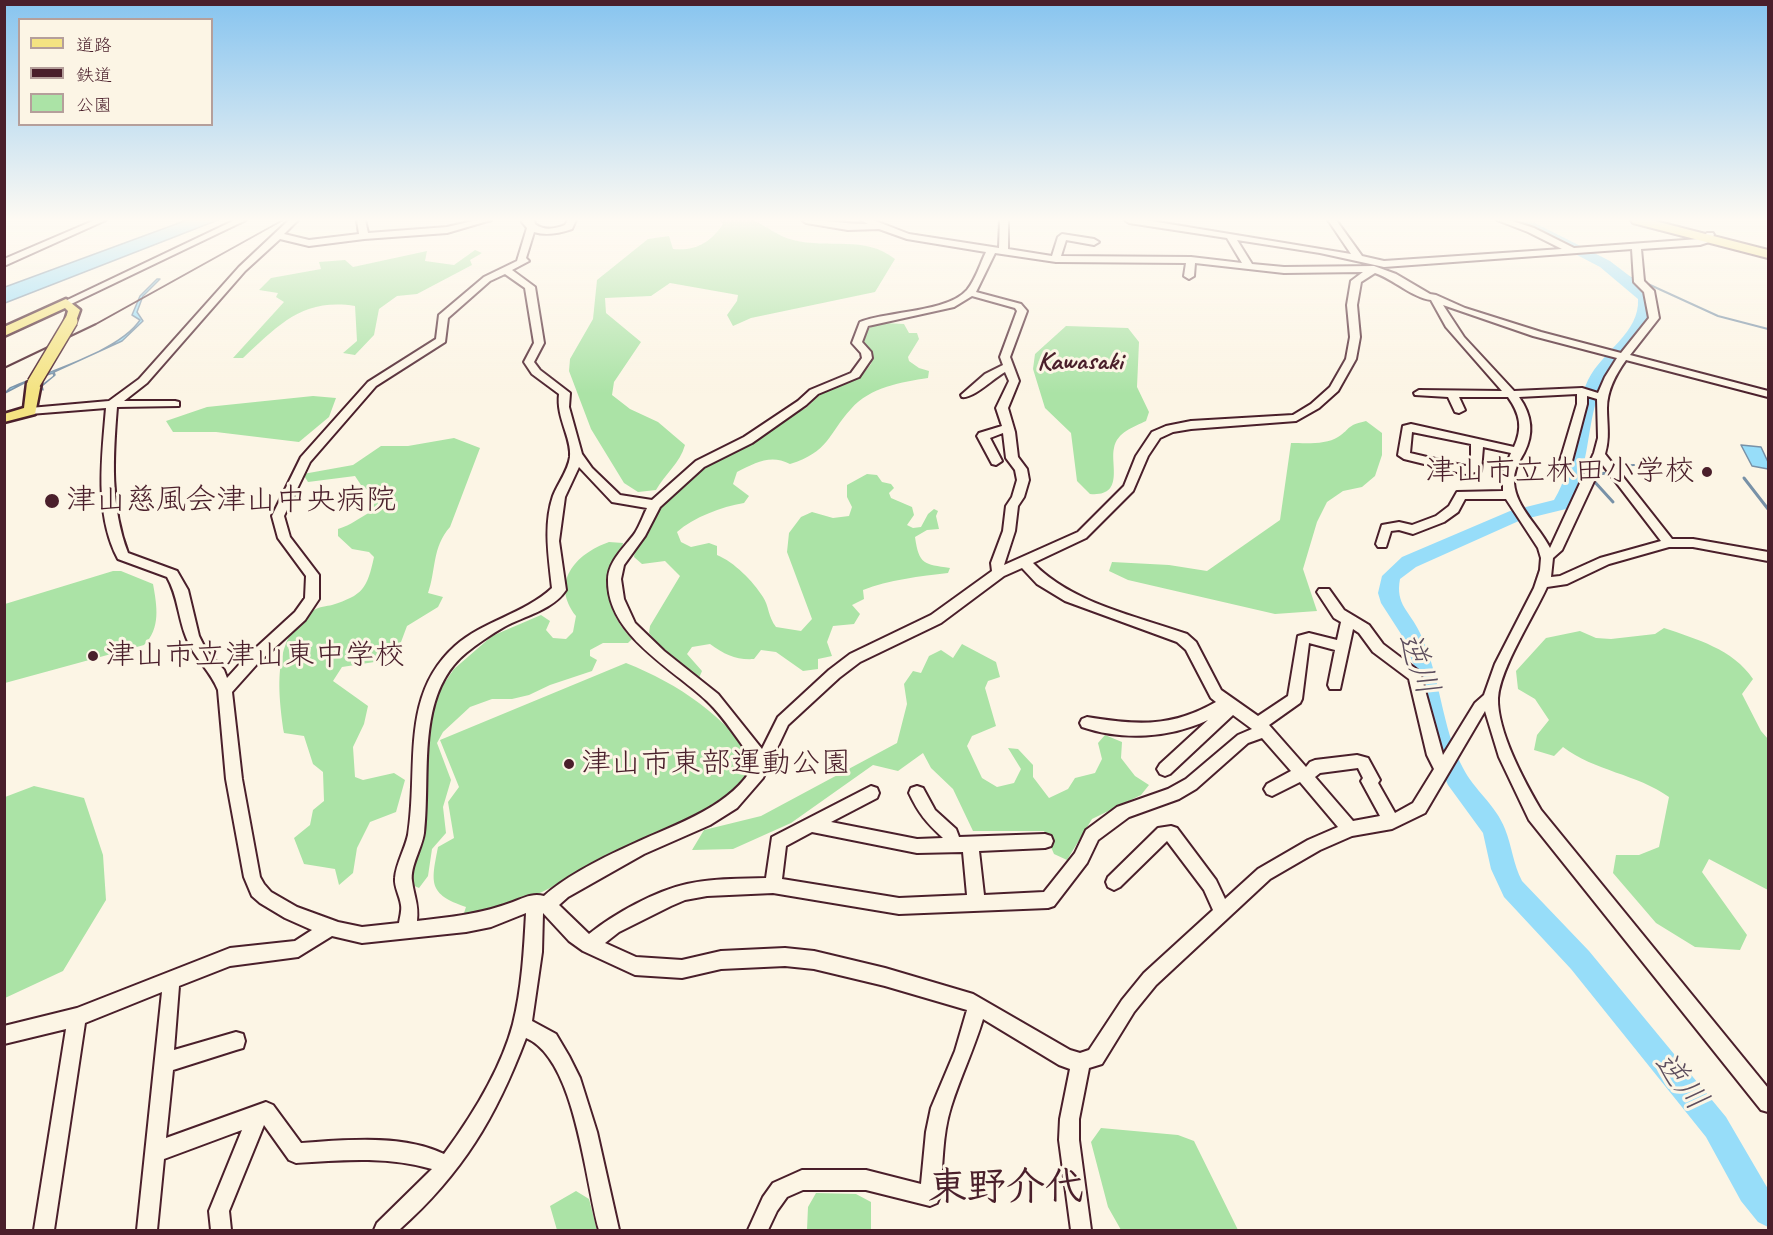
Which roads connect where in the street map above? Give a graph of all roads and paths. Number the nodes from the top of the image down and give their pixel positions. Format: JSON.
{"nodes":[{"id":1,"x":120,"y":278,"type":"edge"},
{"id":2,"x":237,"y":278,"type":"edge"},
{"id":3,"x":490,"y":278,"type":"edge"},
{"id":4,"x":517,"y":278,"type":"edge"},
{"id":5,"x":978,"y":278,"type":"edge"},
{"id":6,"x":1361,"y":278,"type":"edge"},
{"id":7,"x":1396,"y":278,"type":"edge"},
{"id":8,"x":1639,"y":278,"type":"edge"},
{"id":9,"x":970,"y":293,"type":"junction"},
{"id":10,"x":1435,"y":298,"type":"junction"},
{"id":11,"x":66,"y":303,"type":"junction"},
{"id":12,"x":4,"y":332,"type":"edge"},
{"id":13,"x":1617,"y":355,"type":"junction"},
{"id":14,"x":1007,"y":367,"type":"junction"},
{"id":15,"x":1419,"y":393,"type":"dead end"},
{"id":16,"x":1592,"y":393,"type":"junction"},
{"id":17,"x":966,"y":394,"type":"dead end"},
{"id":18,"x":1452,"y":394,"type":"junction"},
{"id":19,"x":1510,"y":394,"type":"junction"},
{"id":20,"x":1768,"y":394,"type":"edge"},
{"id":21,"x":112,"y":404,"type":"junction"},
{"id":22,"x":175,"y":404,"type":"dead end"},
{"id":23,"x":1459,"y":410,"type":"dead end"},
{"id":24,"x":30,"y":411,"type":"junction"},
{"id":25,"x":4,"y":418,"type":"edge"},
{"id":26,"x":1008,"y":428,"type":"junction"},
{"id":27,"x":1477,"y":442,"type":"junction"},
{"id":28,"x":1519,"y":452,"type":"junction"},
{"id":29,"x":576,"y":454,"type":"junction"},
{"id":30,"x":1599,"y":455,"type":"junction"},
{"id":31,"x":996,"y":461,"type":"dead end"},
{"id":32,"x":1566,"y":461,"type":"dead end"},
{"id":33,"x":1513,"y":500,"type":"junction"},
{"id":34,"x":655,"y":505,"type":"junction"},
{"id":35,"x":1669,"y":543,"type":"junction"},
{"id":36,"x":1382,"y":544,"type":"dead end"},
{"id":37,"x":1547,"y":556,"type":"junction"},
{"id":38,"x":1768,"y":557,"type":"edge"},
{"id":39,"x":1024,"y":562,"type":"junction"},
{"id":40,"x":999,"y":573,"type":"junction"},
{"id":41,"x":1542,"y":583,"type":"junction"},
{"id":42,"x":1324,"y":592,"type":"dead end"},
{"id":43,"x":1348,"y":621,"type":"junction"},
{"id":44,"x":1343,"y":647,"type":"junction"},
{"id":45,"x":1335,"y":686,"type":"dead end"},
{"id":46,"x":225,"y":690,"type":"junction"},
{"id":47,"x":1491,"y":698,"type":"junction"},
{"id":48,"x":1227,"y":702,"type":"junction"},
{"id":49,"x":1087,"y":723,"type":"dead end"},
{"id":50,"x":1261,"y":727,"type":"junction"},
{"id":51,"x":764,"y":763,"type":"junction"},
{"id":52,"x":1447,"y":764,"type":"junction"},
{"id":53,"x":1166,"y":769,"type":"dead end"},
{"id":54,"x":1305,"y":775,"type":"junction"},
{"id":55,"x":1272,"y":789,"type":"dead end"},
{"id":56,"x":871,"y":793,"type":"dead end"},
{"id":57,"x":917,"y":793,"type":"dead end"},
{"id":58,"x":1392,"y":822,"type":"junction"},
{"id":59,"x":811,"y":825,"type":"junction"},
{"id":60,"x":1350,"y":829,"type":"junction"},
{"id":61,"x":1045,"y":841,"type":"dead end"},
{"id":62,"x":961,"y":844,"type":"junction"},
{"id":63,"x":1114,"y":882,"type":"dead end"},
{"id":64,"x":773,"y":885,"type":"junction"},
{"id":65,"x":976,"y":903,"type":"junction"},
{"id":66,"x":541,"y":904,"type":"junction"},
{"id":67,"x":1222,"y":912,"type":"junction"},
{"id":68,"x":328,"y":929,"type":"junction"},
{"id":69,"x":407,"y":930,"type":"junction"},
{"id":70,"x":589,"y":945,"type":"junction"},
{"id":71,"x":169,"y":981,"type":"junction"},
{"id":72,"x":978,"y":1005,"type":"junction"},
{"id":73,"x":77,"y":1017,"type":"junction"},
{"id":74,"x":522,"y":1025,"type":"junction"},
{"id":75,"x":4,"y":1035,"type":"edge"},
{"id":76,"x":236,"y":1041,"type":"dead end"},
{"id":77,"x":1080,"y":1062,"type":"junction"},
{"id":78,"x":164,"y":1064,"type":"junction"},
{"id":79,"x":1768,"y":1103,"type":"edge"},
{"id":80,"x":254,"y":1117,"type":"junction"},
{"id":81,"x":156,"y":1152,"type":"junction"},
{"id":82,"x":446,"y":1166,"type":"junction"},
{"id":83,"x":44,"y":1230,"type":"edge"},
{"id":84,"x":147,"y":1230,"type":"edge"},
{"id":85,"x":221,"y":1230,"type":"edge"},
{"id":86,"x":384,"y":1230,"type":"edge"},
{"id":87,"x":609,"y":1230,"type":"edge"},
{"id":88,"x":758,"y":1230,"type":"edge"},
{"id":89,"x":1081,"y":1230,"type":"edge"}],
"edges":[{"from":1,"to":11,"type":"street"},
{"from":2,"to":21,"type":"street"},
{"from":3,"to":46,"type":"street"},
{"from":4,"to":29,"type":"street"},
{"from":5,"to":9,"type":"street"},
{"from":6,"to":39,"type":"street"},
{"from":7,"to":10,"type":"street"},
{"from":8,"to":13,"type":"street"},
{"from":9,"to":14,"type":"street"},
{"from":9,"to":34,"type":"street"},
{"from":10,"to":13,"type":"street"},
{"from":10,"to":19,"type":"street"},
{"from":11,"to":12,"type":"main road"},
{"from":11,"to":24,"type":"main road","bridge":true},
{"from":13,"to":16,"type":"street"},
{"from":13,"to":20,"type":"street"},
{"from":14,"to":17,"type":"street"},
{"from":14,"to":26,"type":"street"},
{"from":15,"to":18,"type":"street"},
{"from":16,"to":19,"type":"street"},
{"from":16,"to":30,"type":"street"},
{"from":16,"to":32,"type":"street"},
{"from":18,"to":19,"type":"street"},
{"from":18,"to":23,"type":"street"},
{"from":19,"to":28,"type":"street"},
{"from":21,"to":22,"type":"street"},
{"from":21,"to":24,"type":"street"},
{"from":21,"to":46,"type":"street"},
{"from":24,"to":25,"type":"main road"},
{"from":26,"to":31,"type":"street"},
{"from":26,"to":40,"type":"street"},
{"from":27,"to":27,"type":"street"},
{"from":27,"to":28,"type":"street"},
{"from":28,"to":33,"type":"street"},
{"from":29,"to":34,"type":"street"},
{"from":29,"to":69,"type":"street"},
{"from":30,"to":35,"type":"street"},
{"from":30,"to":37,"type":"street"},
{"from":33,"to":36,"type":"street"},
{"from":33,"to":37,"type":"street"},
{"from":34,"to":51,"type":"street"},
{"from":35,"to":38,"type":"street"},
{"from":35,"to":41,"type":"street"},
{"from":37,"to":41,"type":"street"},
{"from":39,"to":40,"type":"street"},
{"from":39,"to":48,"type":"street"},
{"from":40,"to":51,"type":"street"},
{"from":41,"to":47,"type":"street"},
{"from":42,"to":43,"type":"street"},
{"from":43,"to":44,"type":"street"},
{"from":43,"to":52,"type":"street"},
{"from":44,"to":45,"type":"street"},
{"from":44,"to":50,"type":"street"},
{"from":46,"to":68,"type":"street"},
{"from":47,"to":52,"type":"street"},
{"from":47,"to":79,"type":"street"},
{"from":48,"to":49,"type":"street"},
{"from":48,"to":50,"type":"street"},
{"from":48,"to":53,"type":"street"},
{"from":50,"to":54,"type":"street"},
{"from":50,"to":65,"type":"street"},
{"from":51,"to":66,"type":"street"},
{"from":52,"to":58,"type":"street"},
{"from":54,"to":55,"type":"street"},
{"from":54,"to":58,"type":"street"},
{"from":54,"to":60,"type":"street"},
{"from":56,"to":59,"type":"street"},
{"from":57,"to":62,"type":"street"},
{"from":58,"to":60,"type":"street"},
{"from":59,"to":62,"type":"street"},
{"from":59,"to":64,"type":"street"},
{"from":60,"to":67,"type":"street"},
{"from":61,"to":62,"type":"street"},
{"from":62,"to":65,"type":"street"},
{"from":63,"to":67,"type":"street"},
{"from":64,"to":65,"type":"street"},
{"from":64,"to":70,"type":"street"},
{"from":66,"to":69,"type":"street"},
{"from":66,"to":70,"type":"street"},
{"from":66,"to":74,"type":"street"},
{"from":67,"to":77,"type":"street"},
{"from":68,"to":69,"type":"street"},
{"from":68,"to":71,"type":"street"},
{"from":70,"to":72,"type":"street"},
{"from":71,"to":73,"type":"street"},
{"from":71,"to":78,"type":"street"},
{"from":72,"to":77,"type":"street"},
{"from":72,"to":88,"type":"street"},
{"from":73,"to":75,"type":"street"},
{"from":73,"to":83,"type":"street"},
{"from":74,"to":82,"type":"street"},
{"from":74,"to":87,"type":"street"},
{"from":76,"to":78,"type":"street"},
{"from":77,"to":89,"type":"street"},
{"from":78,"to":81,"type":"street"},
{"from":80,"to":81,"type":"street"},
{"from":80,"to":82,"type":"street"},
{"from":80,"to":85,"type":"street"},
{"from":81,"to":84,"type":"street"},
{"from":82,"to":86,"type":"street"}]}
